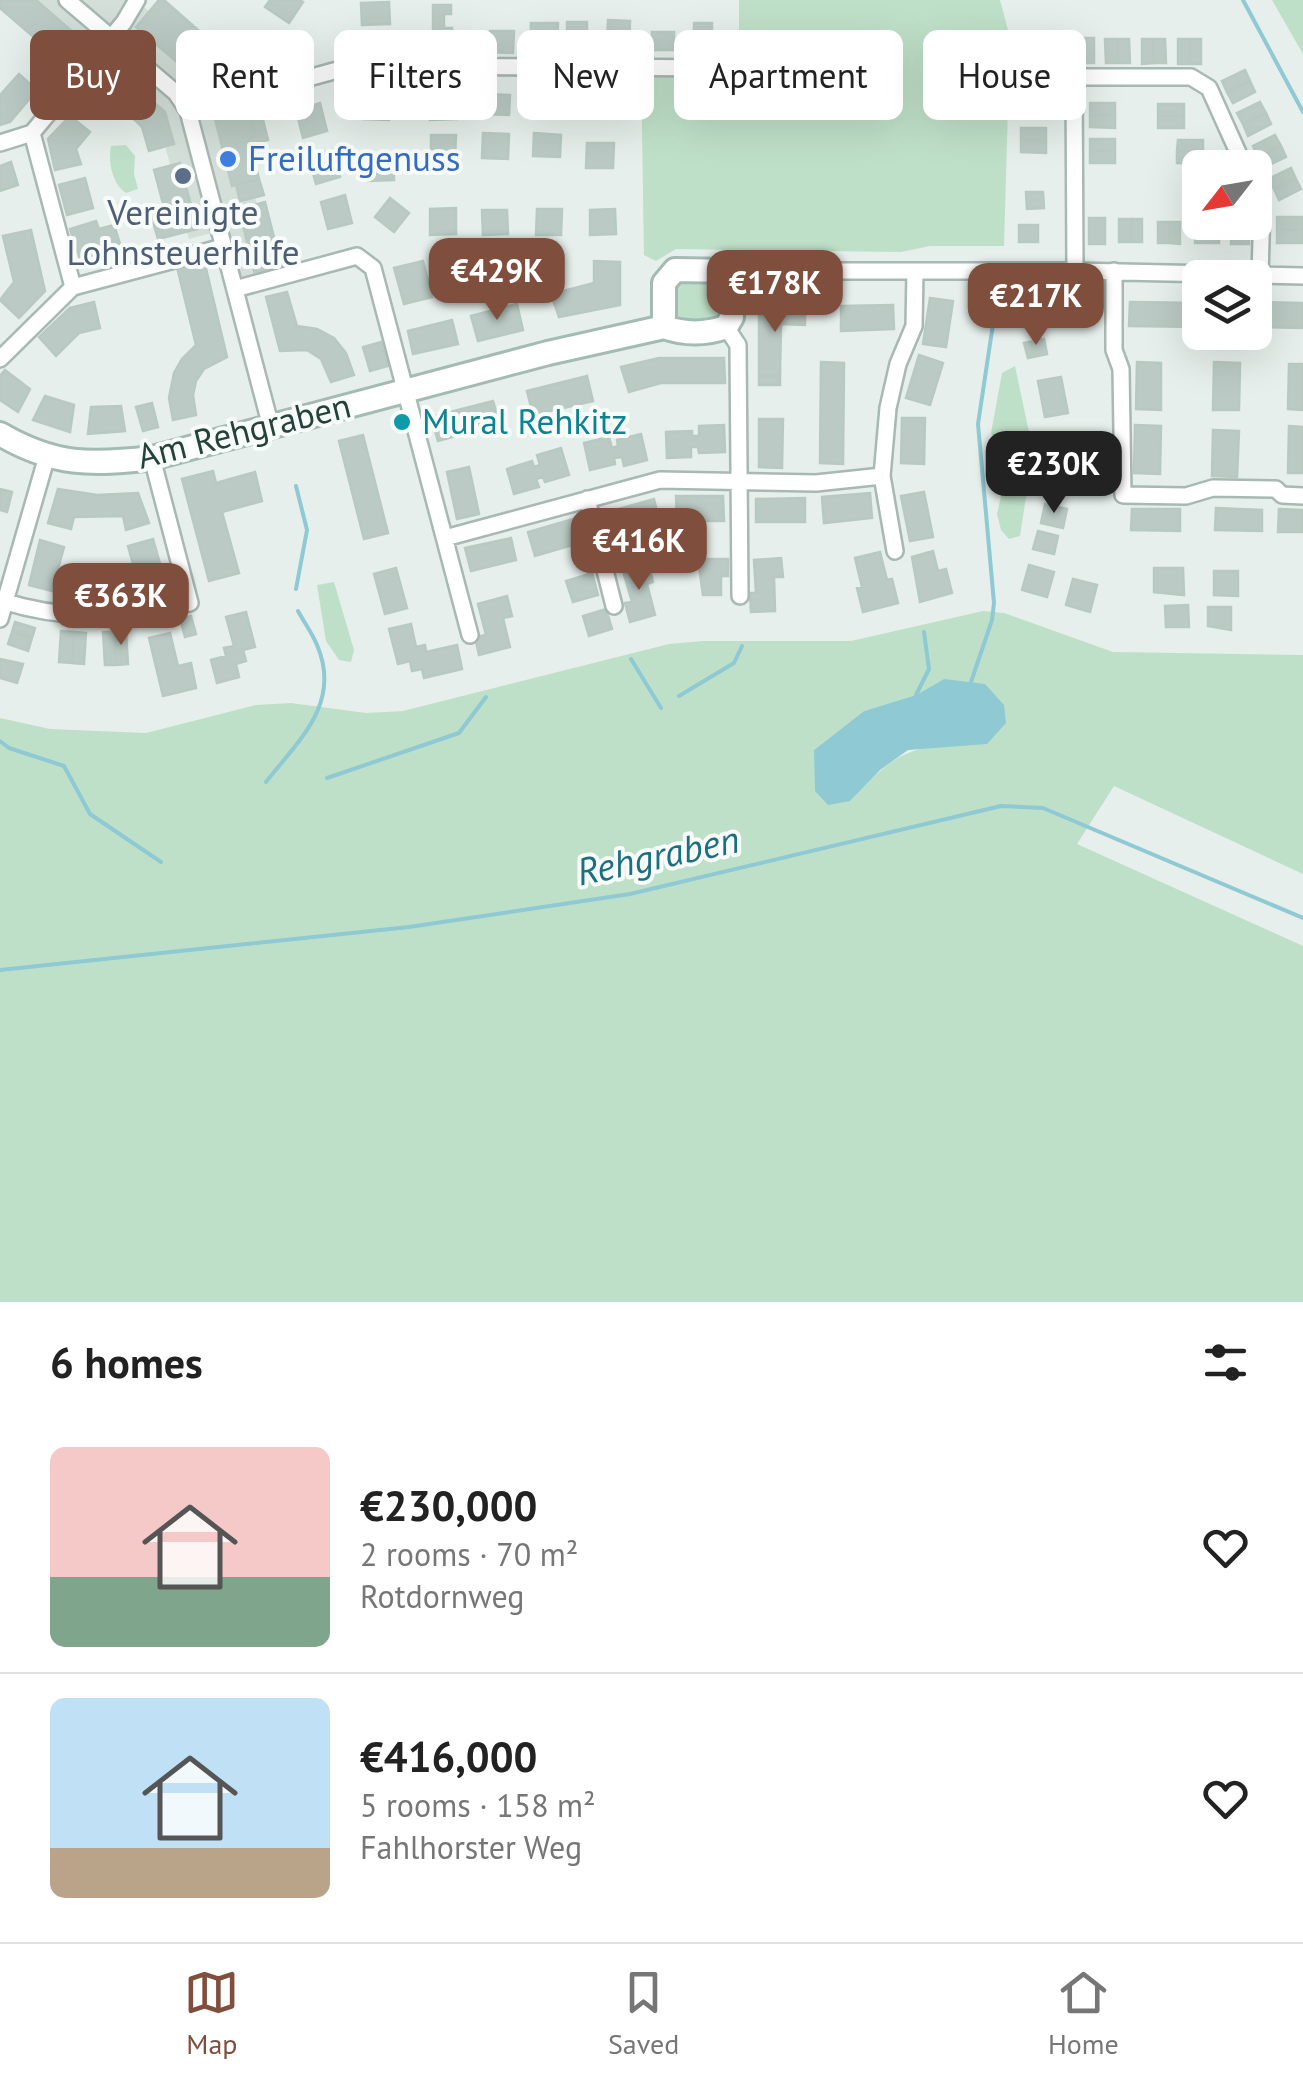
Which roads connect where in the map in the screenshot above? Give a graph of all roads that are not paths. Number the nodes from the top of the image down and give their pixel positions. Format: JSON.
{"nodes":[{"id":1,"x":67,"y":0,"type":"edge"},
{"id":2,"x":137,"y":0,"type":"edge"},
{"id":3,"x":103,"y":30,"type":"edge"},
{"id":4,"x":117,"y":30,"type":"edge"},
{"id":5,"x":674,"y":68,"type":"edge"},
{"id":6,"x":156,"y":76,"type":"edge"},
{"id":7,"x":314,"y":77,"type":"edge"},
{"id":8,"x":1086,"y":77,"type":"edge"},
{"id":9,"x":176,"y":94,"type":"edge"},
{"id":10,"x":43,"y":120,"type":"edge"},
{"id":11,"x":190,"y":120,"type":"edge"},
{"id":12,"x":1074,"y":120,"type":"edge"},
{"id":13,"x":32,"y":133,"type":"junction"},
{"id":14,"x":0,"y":143,"type":"edge"},
{"id":15,"x":1238,"y":150,"type":"edge"},
{"id":16,"x":223,"y":247,"type":"junction"},
{"id":17,"x":732,"y":270,"type":"junction"},
{"id":18,"x":915,"y":271,"type":"junction"},
{"id":19,"x":1075,"y":271,"type":"junction"},
{"id":20,"x":1114,"y":272,"type":"junction"},
{"id":21,"x":1182,"y":273,"type":"edge"},
{"id":22,"x":1303,"y":276,"type":"edge"},
{"id":23,"x":1272,"y":277,"type":"edge"},
{"id":24,"x":73,"y":287,"type":"junction"},
{"id":25,"x":235,"y":289,"type":"junction"},
{"id":26,"x":664,"y":326,"type":"junction"},
{"id":27,"x":726,"y":327,"type":"junction"},
{"id":28,"x":0,"y":359,"type":"edge"},
{"id":29,"x":406,"y":390,"type":"junction"},
{"id":30,"x":271,"y":427,"type":"junction"},
{"id":31,"x":0,"y":434,"type":"edge"},
{"id":32,"x":47,"y":456,"type":"junction"},
{"id":33,"x":152,"y":458,"type":"junction"},
{"id":34,"x":882,"y":476,"type":"junction"},
{"id":35,"x":740,"y":481,"type":"junction"},
{"id":36,"x":1303,"y":496,"type":"edge"},
{"id":37,"x":587,"y":498,"type":"junction"},
{"id":38,"x":445,"y":538,"type":"junction"},
{"id":39,"x":895,"y":551,"type":"dead end"},
{"id":40,"x":740,"y":596,"type":"dead end"},
{"id":41,"x":2,"y":601,"type":"edge"},
{"id":42,"x":614,"y":606,"type":"dead end"},
{"id":43,"x":0,"y":619,"type":"edge"},
{"id":44,"x":470,"y":635,"type":"dead end"}],
"edges":[{"from":1,"to":3,"type":"street"},
{"from":2,"to":4,"type":"street"},
{"from":5,"to":7,"type":"street"},
{"from":6,"to":9,"type":"street"},
{"from":8,"to":15,"type":"street"},
{"from":10,"to":13,"type":"street"},
{"from":11,"to":16,"type":"street"},
{"from":12,"to":19,"type":"street"},
{"from":13,"to":14,"type":"street"},
{"from":13,"to":24,"type":"street"},
{"from":16,"to":24,"type":"street"},
{"from":16,"to":25,"type":"street"},
{"from":17,"to":18,"type":"street"},
{"from":17,"to":26,"type":"street"},
{"from":17,"to":27,"type":"street"},
{"from":18,"to":19,"type":"street"},
{"from":18,"to":34,"type":"street"},
{"from":19,"to":20,"type":"street"},
{"from":20,"to":21,"type":"street"},
{"from":20,"to":36,"type":"street"},
{"from":22,"to":23,"type":"street"},
{"from":24,"to":28,"type":"street"},
{"from":25,"to":29,"type":"street"},
{"from":25,"to":30,"type":"street"},
{"from":26,"to":27,"type":"street","name":"Am Rehgraben"},
{"from":26,"to":29,"type":"street","name":"Am Rehgraben"},
{"from":27,"to":35,"type":"street"},
{"from":29,"to":30,"type":"street","name":"Am Rehgraben"},
{"from":29,"to":38,"type":"street"},
{"from":30,"to":33,"type":"street","name":"Am Rehgraben"},
{"from":31,"to":32,"type":"street","name":"Am Rehgraben"},
{"from":32,"to":33,"type":"street","name":"Am Rehgraben"},
{"from":32,"to":41,"type":"street"},
{"from":33,"to":41,"type":"street"},
{"from":34,"to":35,"type":"street"},
{"from":34,"to":39,"type":"street"},
{"from":35,"to":37,"type":"street"},
{"from":35,"to":40,"type":"street"},
{"from":37,"to":38,"type":"street"},
{"from":37,"to":42,"type":"street"},
{"from":38,"to":44,"type":"street"},
{"from":41,"to":43,"type":"street"}]}
